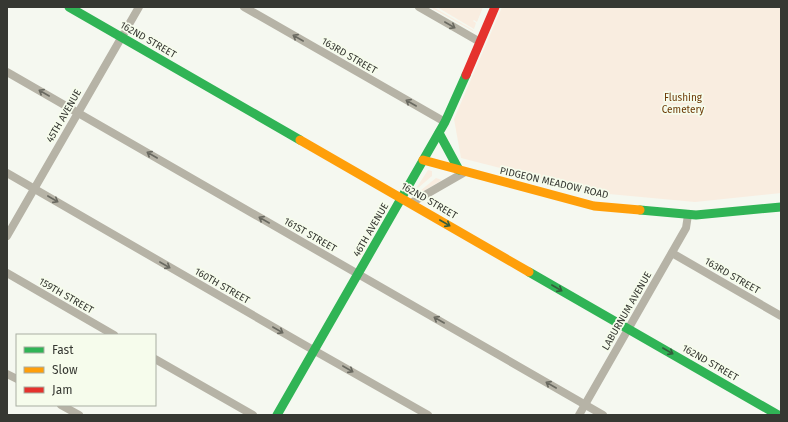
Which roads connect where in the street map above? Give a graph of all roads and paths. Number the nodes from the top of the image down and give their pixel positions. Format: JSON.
{"nodes":[{"id":1,"x":69,"y":7,"type":"edge"},
{"id":2,"x":139,"y":7,"type":"edge"},
{"id":3,"x":244,"y":7,"type":"edge"},
{"id":4,"x":419,"y":7,"type":"edge"},
{"id":5,"x":495,"y":7,"type":"edge"},
{"id":6,"x":121,"y":37,"type":"junction"},
{"id":7,"x":480,"y":42,"type":"junction"},
{"id":8,"x":7,"y":72,"type":"edge"},
{"id":9,"x":78,"y":113,"type":"junction"},
{"id":10,"x":445,"y":122,"type":"junction"},
{"id":11,"x":439,"y":133,"type":"junction"},
{"id":12,"x":424,"y":160,"type":"junction"},
{"id":13,"x":462,"y":171,"type":"junction"},
{"id":14,"x":7,"y":173,"type":"edge"},
{"id":15,"x":34,"y":188,"type":"junction"},
{"id":16,"x":402,"y":199,"type":"junction"},
{"id":17,"x":411,"y":204,"type":"junction"},
{"id":18,"x":781,"y":207,"type":"edge"},
{"id":19,"x":688,"y":215,"type":"junction"},
{"id":20,"x":7,"y":236,"type":"edge"},
{"id":21,"x":672,"y":253,"type":"junction"},
{"id":22,"x":7,"y":273,"type":"edge"},
{"id":23,"x":359,"y":274,"type":"junction"},
{"id":24,"x":781,"y":316,"type":"edge"},
{"id":25,"x":628,"y":329,"type":"junction"},
{"id":26,"x":112,"y":334,"type":"edge"},
{"id":27,"x":314,"y":350,"type":"junction"},
{"id":28,"x":156,"y":360,"type":"edge"},
{"id":29,"x":7,"y":374,"type":"edge"},
{"id":30,"x":16,"y":379,"type":"edge"},
{"id":31,"x":585,"y":405,"type":"junction"},
{"id":32,"x":63,"y":406,"type":"edge"},
{"id":33,"x":79,"y":415,"type":"edge"},
{"id":34,"x":253,"y":415,"type":"edge"},
{"id":35,"x":277,"y":415,"type":"edge"},
{"id":36,"x":428,"y":415,"type":"edge"},
{"id":37,"x":579,"y":415,"type":"edge"},
{"id":38,"x":603,"y":415,"type":"edge"},
{"id":39,"x":778,"y":415,"type":"edge"}],
"edges":[{"from":1,"to":6,"type":"street","name":"162ND STREET"},
{"from":2,"to":6,"type":"street","name":"45TH AVENUE"},
{"from":10,"to":3,"type":"street","name":"163RD STREET","one_way":true},
{"from":4,"to":7,"type":"street","one_way":true},
{"from":5,"to":7,"type":"street","name":"46TH AVENUE"},
{"from":6,"to":9,"type":"street","name":"45TH AVENUE"},
{"from":6,"to":16,"type":"street","name":"162ND STREET"},
{"from":7,"to":10,"type":"street","name":"46TH AVENUE"},
{"from":9,"to":8,"type":"street","name":"161ST STREET","one_way":true},
{"from":9,"to":15,"type":"street","name":"45TH AVENUE"},
{"from":23,"to":9,"type":"street","name":"161ST STREET","one_way":true},
{"from":10,"to":11,"type":"street","name":"46TH AVENUE"},
{"from":11,"to":12,"type":"street","name":"46TH AVENUE"},
{"from":11,"to":13,"type":"street"},
{"from":12,"to":13,"type":"street","name":"PIDGEON MEADOW ROAD"},
{"from":12,"to":16,"type":"street","name":"46TH AVENUE"},
{"from":13,"to":17,"type":"street"},
{"from":13,"to":19,"type":"street","name":"PIDGEON MEADOW ROAD"},
{"from":14,"to":15,"type":"street","name":"160TH STREET"},
{"from":15,"to":20,"type":"street","name":"45TH AVENUE"},
{"from":15,"to":27,"type":"street","name":"160TH STREET","one_way":true},
{"from":16,"to":17,"type":"street","name":"162ND STREET"},
{"from":16,"to":23,"type":"street","name":"46TH AVENUE"},
{"from":17,"to":25,"type":"street","name":"162ND STREET","one_way":true},
{"from":18,"to":19,"type":"street","name":"PIDGEON MEADOW ROAD"},
{"from":19,"to":21,"type":"street","name":"LABURNUM AVENUE"},
{"from":21,"to":24,"type":"street","name":"163RD STREET"},
{"from":21,"to":25,"type":"street","name":"LABURNUM AVENUE"},
{"from":22,"to":26,"type":"street","name":"159TH STREET"},
{"from":23,"to":27,"type":"street","name":"46TH AVENUE"},
{"from":31,"to":23,"type":"street","name":"161ST STREET","one_way":true},
{"from":25,"to":31,"type":"street","name":"LABURNUM AVENUE"},
{"from":25,"to":39,"type":"street","name":"162ND STREET","one_way":true},
{"from":27,"to":35,"type":"street","name":"46TH AVENUE"},
{"from":27,"to":36,"type":"street","name":"160TH STREET","one_way":true},
{"from":28,"to":34,"type":"street"},
{"from":29,"to":30,"type":"street"},
{"from":31,"to":37,"type":"street","name":"LABURNUM AVENUE"},
{"from":31,"to":38,"type":"street","name":"161ST STREET"},
{"from":32,"to":33,"type":"street"}]}
